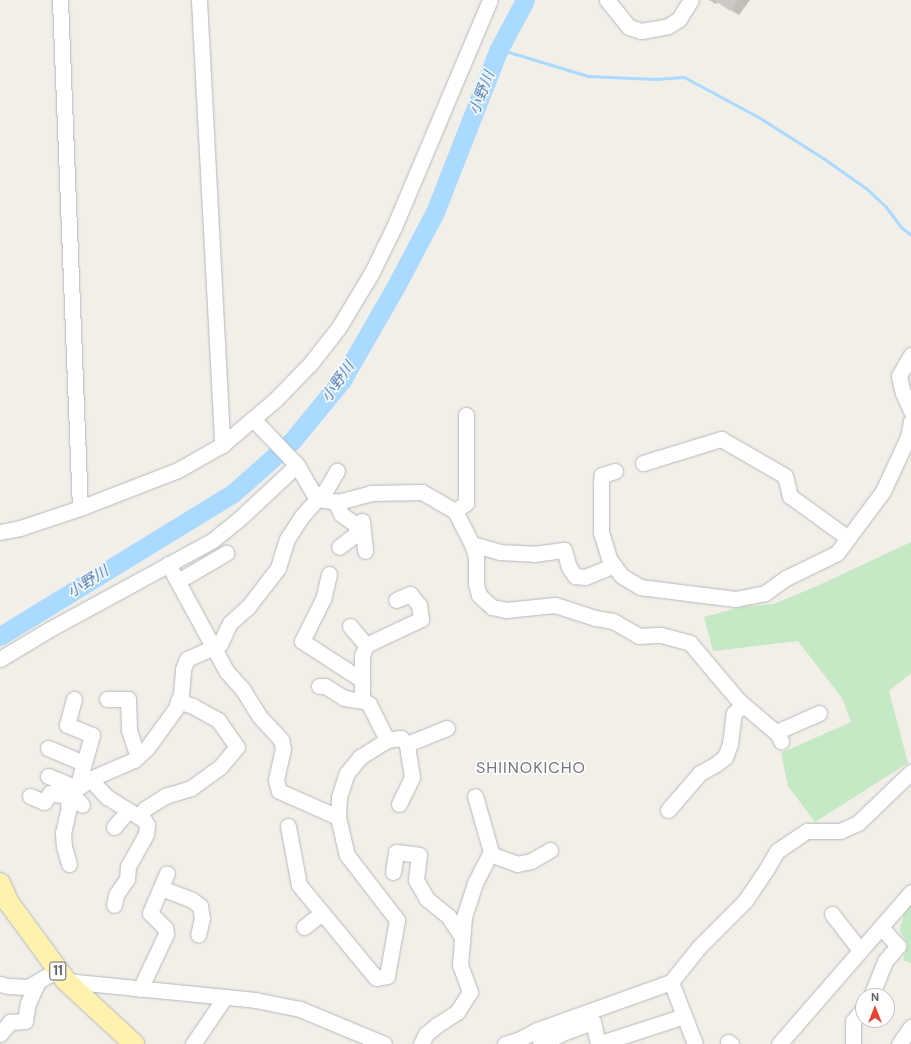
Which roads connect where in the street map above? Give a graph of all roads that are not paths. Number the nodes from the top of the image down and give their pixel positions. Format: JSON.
{"nodes":[{"id":1,"x":60,"y":0,"type":"edge"},
{"id":2,"x":199,"y":0,"type":"edge"},
{"id":3,"x":490,"y":0,"type":"edge"},
{"id":4,"x":607,"y":0,"type":"edge"},
{"id":5,"x":691,"y":0,"type":"edge"},
{"id":6,"x":911,"y":355,"type":"edge"},
{"id":7,"x":911,"y":411,"type":"edge"},
{"id":8,"x":466,"y":415,"type":"dead end"},
{"id":9,"x":911,"y":421,"type":"edge"},
{"id":10,"x":256,"y":422,"type":"junction"},
{"id":11,"x":222,"y":445,"type":"junction"},
{"id":12,"x":296,"y":463,"type":"junction"},
{"id":13,"x":644,"y":463,"type":"dead end"},
{"id":14,"x":337,"y":471,"type":"dead end"},
{"id":15,"x":615,"y":471,"type":"dead end"},
{"id":16,"x":317,"y":499,"type":"junction"},
{"id":17,"x":338,"y":501,"type":"junction"},
{"id":18,"x":80,"y":508,"type":"junction"},
{"id":19,"x":455,"y":511,"type":"junction"},
{"id":20,"x":0,"y":532,"type":"edge"},
{"id":21,"x":848,"y":538,"type":"junction"},
{"id":22,"x":472,"y":544,"type":"junction"},
{"id":23,"x":339,"y":547,"type":"dead end"},
{"id":24,"x":365,"y":550,"type":"dead end"},
{"id":25,"x":226,"y":553,"type":"dead end"},
{"id":26,"x":168,"y":564,"type":"junction"},
{"id":27,"x":614,"y":565,"type":"junction"},
{"id":28,"x":329,"y":574,"type":"dead end"},
{"id":29,"x":178,"y":581,"type":"junction"},
{"id":30,"x":396,"y":600,"type":"dead end"},
{"id":31,"x":350,"y":626,"type":"dead end"},
{"id":32,"x":366,"y":645,"type":"junction"},
{"id":33,"x":214,"y":646,"type":"junction"},
{"id":34,"x":0,"y":659,"type":"edge"},
{"id":35,"x":362,"y":680,"type":"junction"},
{"id":36,"x":319,"y":686,"type":"dead end"},
{"id":37,"x":74,"y":700,"type":"dead end"},
{"id":38,"x":107,"y":700,"type":"dead end"},
{"id":39,"x":362,"y":700,"type":"junction"},
{"id":40,"x":178,"y":701,"type":"junction"},
{"id":41,"x":743,"y":705,"type":"junction"},
{"id":42,"x":819,"y":713,"type":"dead end"},
{"id":43,"x":448,"y":728,"type":"dead end"},
{"id":44,"x":387,"y":740,"type":"junction"},
{"id":45,"x":407,"y":744,"type":"junction"},
{"id":46,"x":48,"y":748,"type":"dead end"},
{"id":47,"x":138,"y":757,"type":"junction"},
{"id":48,"x":84,"y":763,"type":"junction"},
{"id":49,"x":911,"y":772,"type":"edge"},
{"id":50,"x":48,"y":776,"type":"dead end"},
{"id":51,"x":90,"y":779,"type":"junction"},
{"id":52,"x":72,"y":793,"type":"junction"},
{"id":53,"x":30,"y":796,"type":"dead end"},
{"id":54,"x":475,"y":796,"type":"dead end"},
{"id":55,"x":399,"y":804,"type":"dead end"},
{"id":56,"x":82,"y":805,"type":"dead end"},
{"id":57,"x":668,"y":810,"type":"dead end"},
{"id":58,"x":133,"y":814,"type":"junction"},
{"id":59,"x":338,"y":817,"type":"junction"},
{"id":60,"x":114,"y":827,"type":"dead end"},
{"id":61,"x":286,"y":833,"type":"dead end"},
{"id":62,"x":550,"y":850,"type":"dead end"},
{"id":63,"x":490,"y":854,"type":"junction"},
{"id":64,"x":69,"y":864,"type":"dead end"},
{"id":65,"x":393,"y":872,"type":"dead end"},
{"id":66,"x":167,"y":873,"type":"dead end"},
{"id":67,"x":0,"y":883,"type":"edge"},
{"id":68,"x":161,"y":888,"type":"junction"},
{"id":69,"x":911,"y":892,"type":"edge"},
{"id":70,"x":114,"y":905,"type":"dead end"},
{"id":71,"x":322,"y":913,"type":"junction"},
{"id":72,"x":832,"y":914,"type":"dead end"},
{"id":73,"x":304,"y":927,"type":"dead end"},
{"id":74,"x":881,"y":927,"type":"junction"},
{"id":75,"x":198,"y":935,"type":"dead end"},
{"id":76,"x":462,"y":937,"type":"junction"},
{"id":77,"x":860,"y":950,"type":"junction"},
{"id":78,"x":62,"y":976,"type":"junction"},
{"id":79,"x":38,"y":982,"type":"junction"},
{"id":80,"x":671,"y":982,"type":"junction"},
{"id":81,"x":0,"y":984,"type":"edge"},
{"id":82,"x":874,"y":988,"type":"edge"},
{"id":83,"x":140,"y":990,"type":"junction"},
{"id":84,"x":225,"y":997,"type":"junction"},
{"id":85,"x":684,"y":1016,"type":"junction"},
{"id":86,"x":855,"y":1018,"type":"edge"},
{"id":87,"x":17,"y":1022,"type":"junction"},
{"id":88,"x":911,"y":1027,"type":"edge"},
{"id":89,"x":33,"y":1032,"type":"dead end"},
{"id":90,"x":0,"y":1034,"type":"edge"},
{"id":91,"x":134,"y":1044,"type":"edge"},
{"id":92,"x":193,"y":1044,"type":"edge"},
{"id":93,"x":384,"y":1044,"type":"edge"},
{"id":94,"x":421,"y":1044,"type":"edge"},
{"id":95,"x":505,"y":1044,"type":"edge"},
{"id":96,"x":540,"y":1044,"type":"edge"},
{"id":97,"x":598,"y":1044,"type":"edge"},
{"id":98,"x":696,"y":1044,"type":"edge"},
{"id":99,"x":779,"y":1044,"type":"edge"},
{"id":100,"x":853,"y":1044,"type":"edge"},
{"id":101,"x":899,"y":1044,"type":"edge"}],
"edges":[{"from":1,"to":18,"type":"street"},
{"from":2,"to":11,"type":"street"},
{"from":3,"to":10,"type":"street"},
{"from":4,"to":5,"type":"street"},
{"from":6,"to":7,"type":"street"},
{"from":8,"to":19,"type":"street"},
{"from":9,"to":21,"type":"street"},
{"from":10,"to":11,"type":"street"},
{"from":10,"to":12,"type":"street"},
{"from":11,"to":18,"type":"street"},
{"from":12,"to":16,"type":"street"},
{"from":12,"to":26,"type":"street"},
{"from":13,"to":21,"type":"street"},
{"from":14,"to":16,"type":"street"},
{"from":15,"to":27,"type":"street"},
{"from":16,"to":17,"type":"street"},
{"from":16,"to":33,"type":"street"},
{"from":17,"to":19,"type":"street"},
{"from":17,"to":23,"type":"street"},
{"from":17,"to":24,"type":"street"},
{"from":18,"to":20,"type":"street"},
{"from":19,"to":22,"type":"street"},
{"from":21,"to":27,"type":"street"},
{"from":22,"to":27,"type":"street"},
{"from":22,"to":41,"type":"street"},
{"from":25,"to":29,"type":"street"},
{"from":26,"to":29,"type":"street"},
{"from":26,"to":34,"type":"street"},
{"from":28,"to":35,"type":"street"},
{"from":29,"to":33,"type":"street"},
{"from":30,"to":32,"type":"street"},
{"from":31,"to":32,"type":"street"},
{"from":32,"to":35,"type":"street"},
{"from":33,"to":40,"type":"street"},
{"from":33,"to":59,"type":"street"},
{"from":35,"to":39,"type":"street"},
{"from":36,"to":39,"type":"street"},
{"from":37,"to":48,"type":"street"},
{"from":38,"to":47,"type":"street"},
{"from":39,"to":44,"type":"street"},
{"from":40,"to":47,"type":"street"},
{"from":40,"to":58,"type":"street"},
{"from":41,"to":42,"type":"street"},
{"from":41,"to":57,"type":"street"},
{"from":43,"to":45,"type":"street"},
{"from":44,"to":45,"type":"street"},
{"from":44,"to":59,"type":"street"},
{"from":45,"to":55,"type":"street"},
{"from":46,"to":48,"type":"street"},
{"from":47,"to":51,"type":"street"},
{"from":48,"to":52,"type":"street"},
{"from":49,"to":80,"type":"street"},
{"from":50,"to":52,"type":"street"},
{"from":51,"to":52,"type":"street"},
{"from":51,"to":58,"type":"street"},
{"from":52,"to":53,"type":"street"},
{"from":52,"to":56,"type":"street"},
{"from":52,"to":64,"type":"street"},
{"from":54,"to":63,"type":"street"},
{"from":58,"to":60,"type":"street"},
{"from":58,"to":70,"type":"street"},
{"from":59,"to":71,"type":"street"},
{"from":61,"to":71,"type":"street"},
{"from":62,"to":63,"type":"street"},
{"from":63,"to":76,"type":"street"},
{"from":65,"to":76,"type":"street"},
{"from":66,"to":68,"type":"street"},
{"from":67,"to":78,"type":"main road","number":"11"},
{"from":68,"to":75,"type":"street"},
{"from":68,"to":83,"type":"street"},
{"from":69,"to":74,"type":"street"},
{"from":71,"to":73,"type":"street"},
{"from":72,"to":77,"type":"street"},
{"from":74,"to":77,"type":"street"},
{"from":74,"to":82,"type":"street"},
{"from":76,"to":94,"type":"street"},
{"from":77,"to":99,"type":"street"},
{"from":78,"to":79,"type":"street"},
{"from":78,"to":83,"type":"street"},
{"from":78,"to":91,"type":"main road","number":"11"},
{"from":79,"to":81,"type":"street"},
{"from":79,"to":87,"type":"street"},
{"from":80,"to":85,"type":"street"},
{"from":80,"to":95,"type":"street"},
{"from":83,"to":84,"type":"street"},
{"from":84,"to":92,"type":"street"},
{"from":84,"to":93,"type":"street"},
{"from":85,"to":97,"type":"street"},
{"from":85,"to":98,"type":"street"},
{"from":86,"to":100,"type":"street"},
{"from":87,"to":89,"type":"street"},
{"from":87,"to":90,"type":"street"},
{"from":88,"to":101,"type":"street"},
{"from":96,"to":97,"type":"street"}]}
